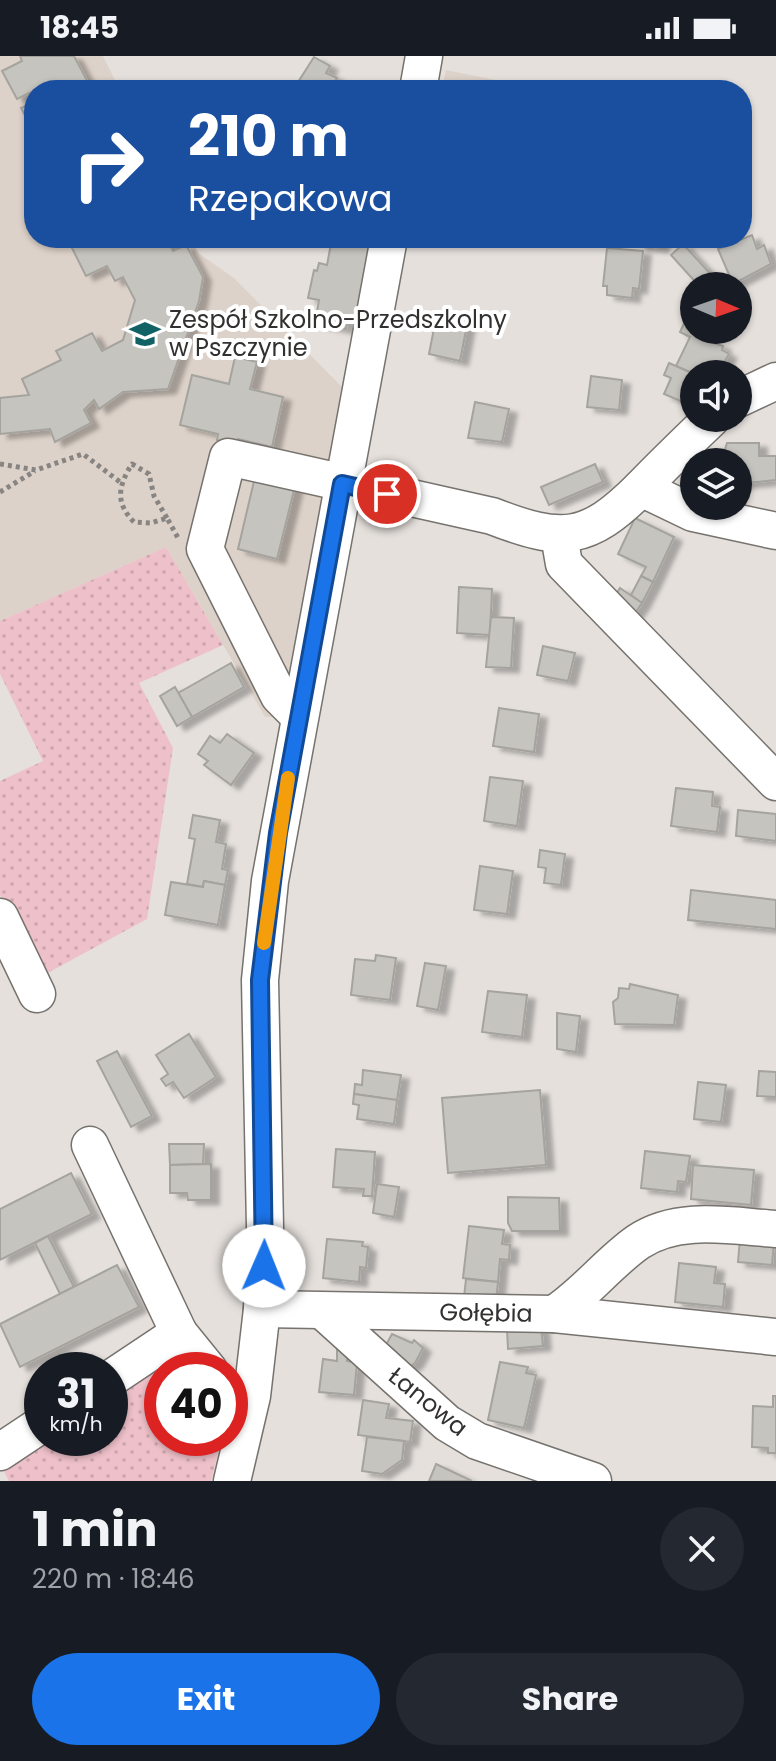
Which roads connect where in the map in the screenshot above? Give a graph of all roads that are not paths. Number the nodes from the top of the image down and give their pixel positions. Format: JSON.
{"nodes":[{"id":1,"x":424,"y":56,"type":"edge"},
{"id":2,"x":420,"y":80,"type":"edge"},
{"id":3,"x":387,"y":248,"type":"edge"},
{"id":4,"x":776,"y":381,"type":"edge"},
{"id":5,"x":752,"y":392,"type":"edge"},
{"id":6,"x":698,"y":432,"type":"edge"},
{"id":7,"x":342,"y":484,"type":"junction"},
{"id":8,"x":641,"y":488,"type":"junction"},
{"id":9,"x":776,"y":531,"type":"edge"},
{"id":10,"x":559,"y":535,"type":"junction"},
{"id":11,"x":311,"y":648,"type":"junction"},
{"id":12,"x":257,"y":650,"type":"junction"},
{"id":13,"x":299,"y":716,"type":"junction"},
{"id":14,"x":776,"y":782,"type":"edge"},
{"id":15,"x":0,"y":917,"type":"edge"},
{"id":16,"x":37,"y":994,"type":"dead end"},
{"id":17,"x":90,"y":1145,"type":"dead end"},
{"id":18,"x":776,"y":1229,"type":"edge"},
{"id":19,"x":262,"y":1309,"type":"junction"},
{"id":20,"x":324,"y":1312,"type":"junction"},
{"id":21,"x":554,"y":1314,"type":"junction"},
{"id":22,"x":179,"y":1333,"type":"junction"},
{"id":23,"x":776,"y":1337,"type":"edge"},
{"id":24,"x":194,"y":1352,"type":"edge"},
{"id":25,"x":248,"y":1364,"type":"edge"},
{"id":26,"x":128,"y":1367,"type":"edge"},
{"id":27,"x":24,"y":1436,"type":"edge"},
{"id":28,"x":0,"y":1452,"type":"edge"},
{"id":29,"x":234,"y":1456,"type":"edge"},
{"id":30,"x":581,"y":1480,"type":"edge"},
{"id":31,"x":232,"y":1481,"type":"edge"}],
"edges":[{"from":1,"to":2,"type":"street"},
{"from":3,"to":7,"type":"street"},
{"from":4,"to":5,"type":"street"},
{"from":6,"to":8,"type":"street"},
{"from":7,"to":10,"type":"street"},
{"from":7,"to":11,"type":"street"},
{"from":7,"to":12,"type":"street"},
{"from":8,"to":9,"type":"street"},
{"from":8,"to":10,"type":"street"},
{"from":10,"to":14,"type":"street"},
{"from":11,"to":12,"type":"street"},
{"from":11,"to":13,"type":"street"},
{"from":12,"to":13,"type":"street"},
{"from":13,"to":19,"type":"street"},
{"from":15,"to":16,"type":"street"},
{"from":17,"to":22,"type":"street"},
{"from":18,"to":21,"type":"street","name":"Gołębia"},
{"from":19,"to":20,"type":"street","name":"Gołębia"},
{"from":19,"to":25,"type":"street"},
{"from":20,"to":21,"type":"street","name":"Gołębia"},
{"from":20,"to":30,"type":"street","name":"Łanowa"},
{"from":21,"to":23,"type":"street"},
{"from":22,"to":24,"type":"street"},
{"from":22,"to":26,"type":"street"},
{"from":27,"to":28,"type":"street"},
{"from":29,"to":31,"type":"street"}]}
